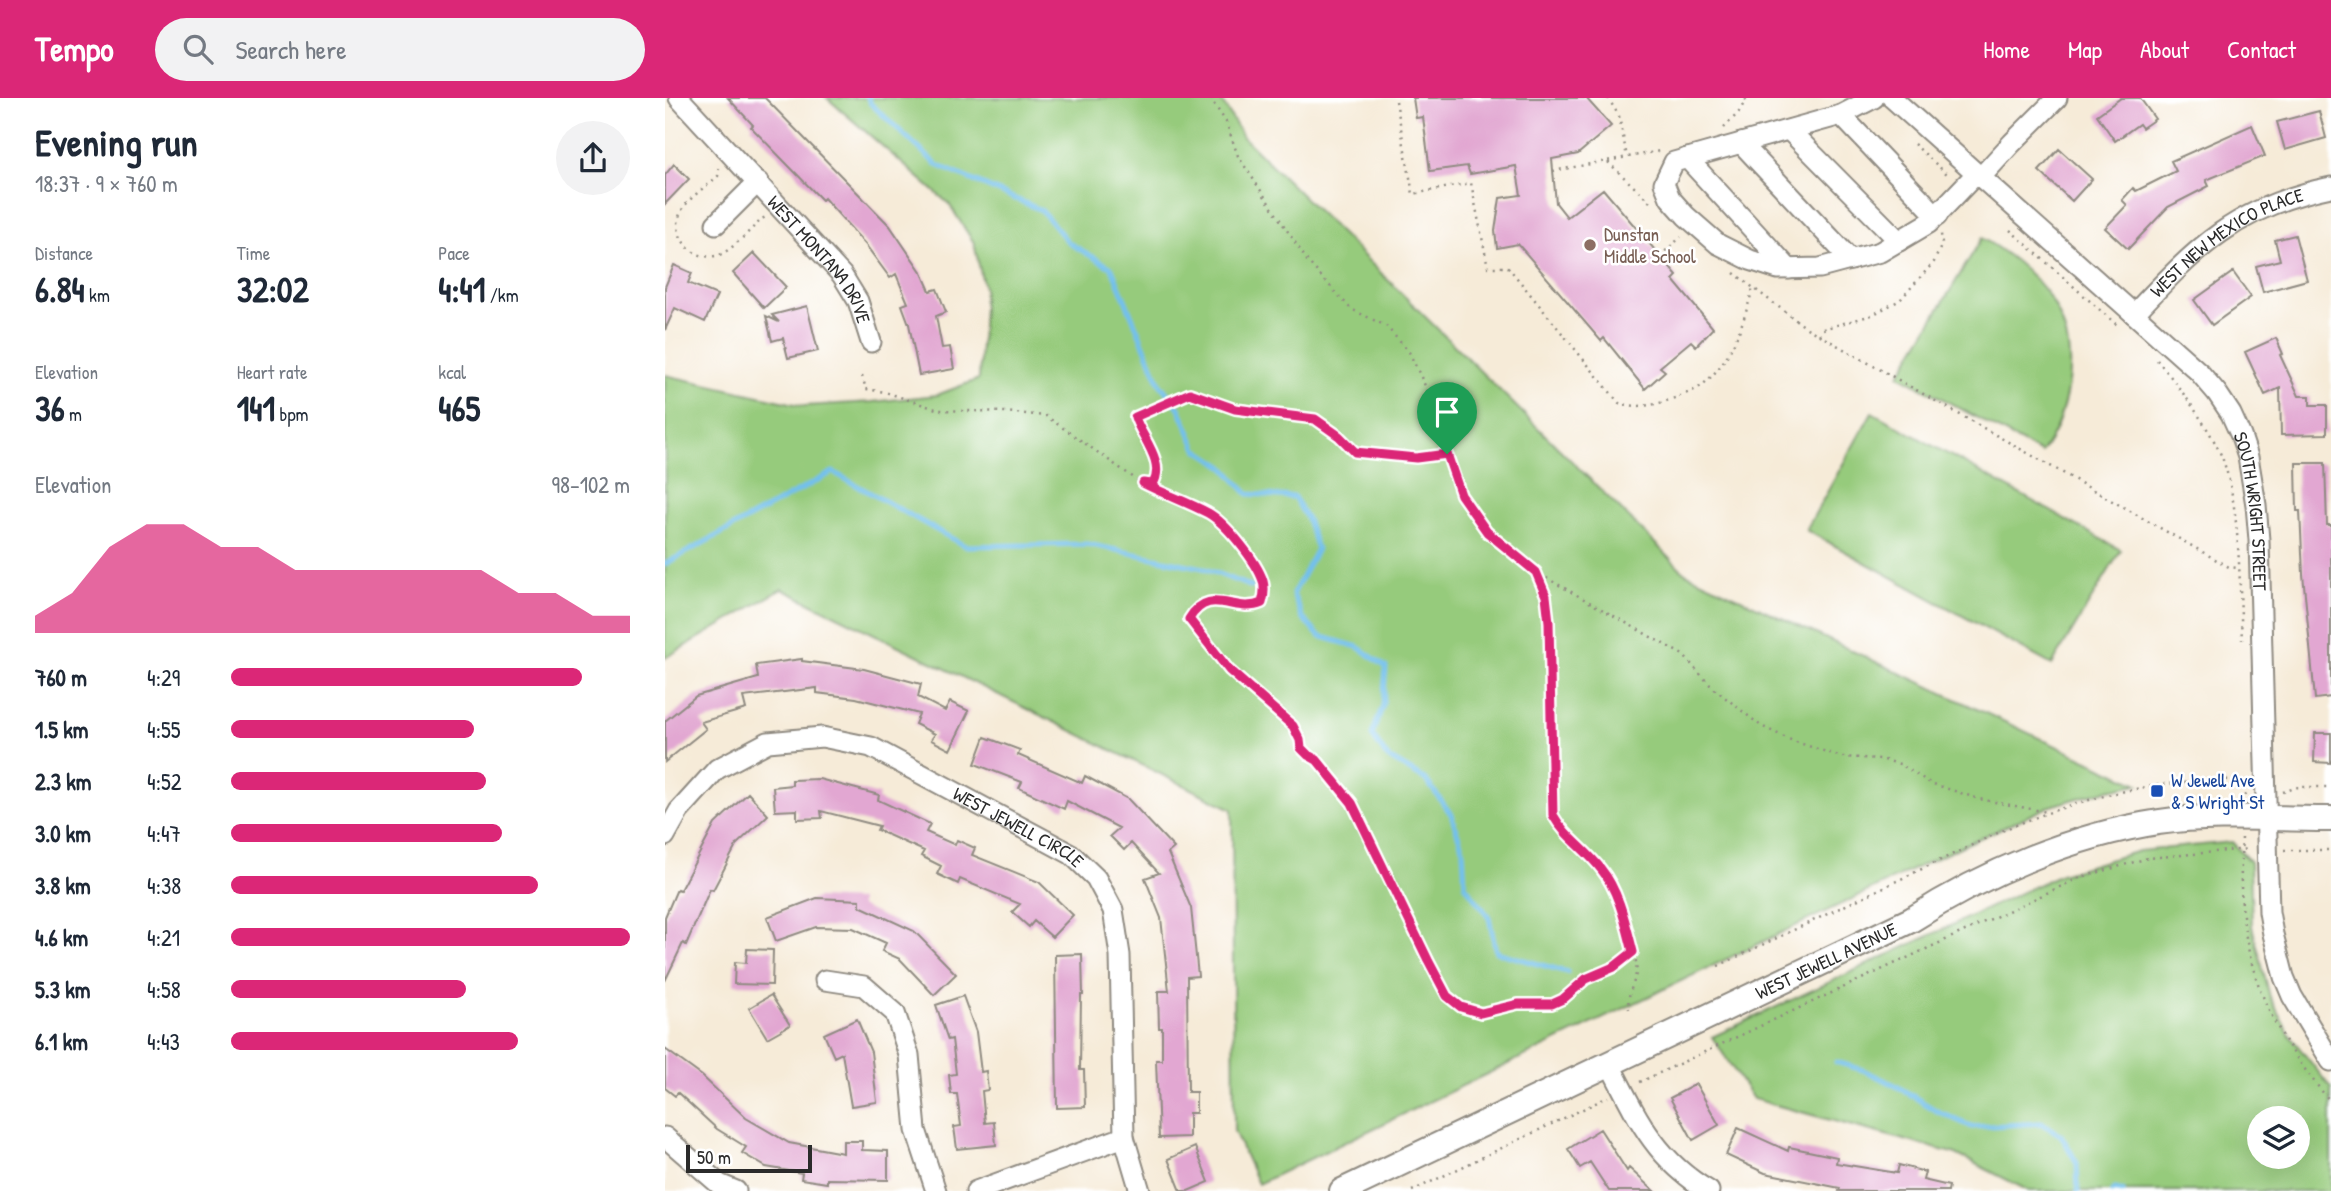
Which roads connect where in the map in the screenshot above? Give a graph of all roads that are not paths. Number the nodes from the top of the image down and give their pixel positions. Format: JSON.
{"nodes":[{"id":1,"x":679,"y":98,"type":"edge"},
{"id":2,"x":1874,"y":98,"type":"edge"},
{"id":3,"x":1892,"y":98,"type":"edge"},
{"id":4,"x":2057,"y":98,"type":"edge"},
{"id":5,"x":1841,"y":115,"type":"junction"},
{"id":6,"x":1789,"y":130,"type":"junction"},
{"id":7,"x":1741,"y":143,"type":"junction"},
{"id":8,"x":1687,"y":158,"type":"junction"},
{"id":9,"x":1978,"y":176,"type":"junction"},
{"id":10,"x":758,"y":182,"type":"junction"},
{"id":11,"x":2331,"y":187,"type":"edge"},
{"id":12,"x":1939,"y":223,"type":"junction"},
{"id":13,"x":716,"y":224,"type":"dead end"},
{"id":14,"x":1899,"y":242,"type":"junction"},
{"id":15,"x":1851,"y":260,"type":"junction"},
{"id":16,"x":1789,"y":269,"type":"junction"},
{"id":17,"x":2127,"y":321,"type":"junction"},
{"id":18,"x":871,"y":342,"type":"dead end"},
{"id":19,"x":2267,"y":818,"type":"junction"},
{"id":20,"x":2331,"y":819,"type":"edge"},
{"id":21,"x":665,"y":836,"type":"edge"},
{"id":22,"x":825,"y":980,"type":"dead end"},
{"id":23,"x":2331,"y":1061,"type":"edge"},
{"id":24,"x":1610,"y":1065,"type":"junction"},
{"id":25,"x":665,"y":1137,"type":"edge"},
{"id":26,"x":1124,"y":1137,"type":"junction"},
{"id":27,"x":723,"y":1189,"type":"edge"},
{"id":28,"x":936,"y":1191,"type":"edge"},
{"id":29,"x":976,"y":1191,"type":"edge"},
{"id":30,"x":1140,"y":1191,"type":"edge"},
{"id":31,"x":1342,"y":1191,"type":"edge"},
{"id":32,"x":1709,"y":1191,"type":"edge"}],
"edges":[{"from":1,"to":10,"type":"street","name":"WEST MONTANA DRIVE"},
{"from":2,"to":5,"type":"street"},
{"from":3,"to":9,"type":"street","name":"SOUTH WRIGHT STREET"},
{"from":4,"to":9,"type":"street"},
{"from":5,"to":6,"type":"street"},
{"from":5,"to":12,"type":"street"},
{"from":6,"to":7,"type":"street"},
{"from":6,"to":14,"type":"street"},
{"from":7,"to":8,"type":"street"},
{"from":7,"to":15,"type":"street"},
{"from":8,"to":16,"type":"street"},
{"from":8,"to":16,"type":"street"},
{"from":9,"to":12,"type":"street"},
{"from":9,"to":17,"type":"street","name":"SOUTH WRIGHT STREET"},
{"from":10,"to":13,"type":"street","name":"WEST MONTANA DRIVE"},
{"from":10,"to":18,"type":"street","name":"WEST MONTANA DRIVE"},
{"from":11,"to":17,"type":"street","name":"WEST NEW MEXICO PLACE"},
{"from":12,"to":14,"type":"street"},
{"from":14,"to":15,"type":"street"},
{"from":15,"to":16,"type":"street"},
{"from":17,"to":19,"type":"street","name":"SOUTH WRIGHT STREET"},
{"from":19,"to":20,"type":"main road","name":"WEST JEWELL AVENUE"},
{"from":19,"to":23,"type":"street","name":"SOUTH WRIGHT STREET"},
{"from":19,"to":24,"type":"main road","name":"WEST JEWELL AVENUE"},
{"from":21,"to":26,"type":"street","name":"WEST JEWELL CIRCLE"},
{"from":22,"to":28,"type":"street"},
{"from":24,"to":31,"type":"main road","name":"WEST JEWELL AVENUE"},
{"from":24,"to":32,"type":"street"},
{"from":25,"to":27,"type":"street"},
{"from":26,"to":29,"type":"street"},
{"from":26,"to":30,"type":"street","name":"WEST JEWELL CIRCLE"}]}
